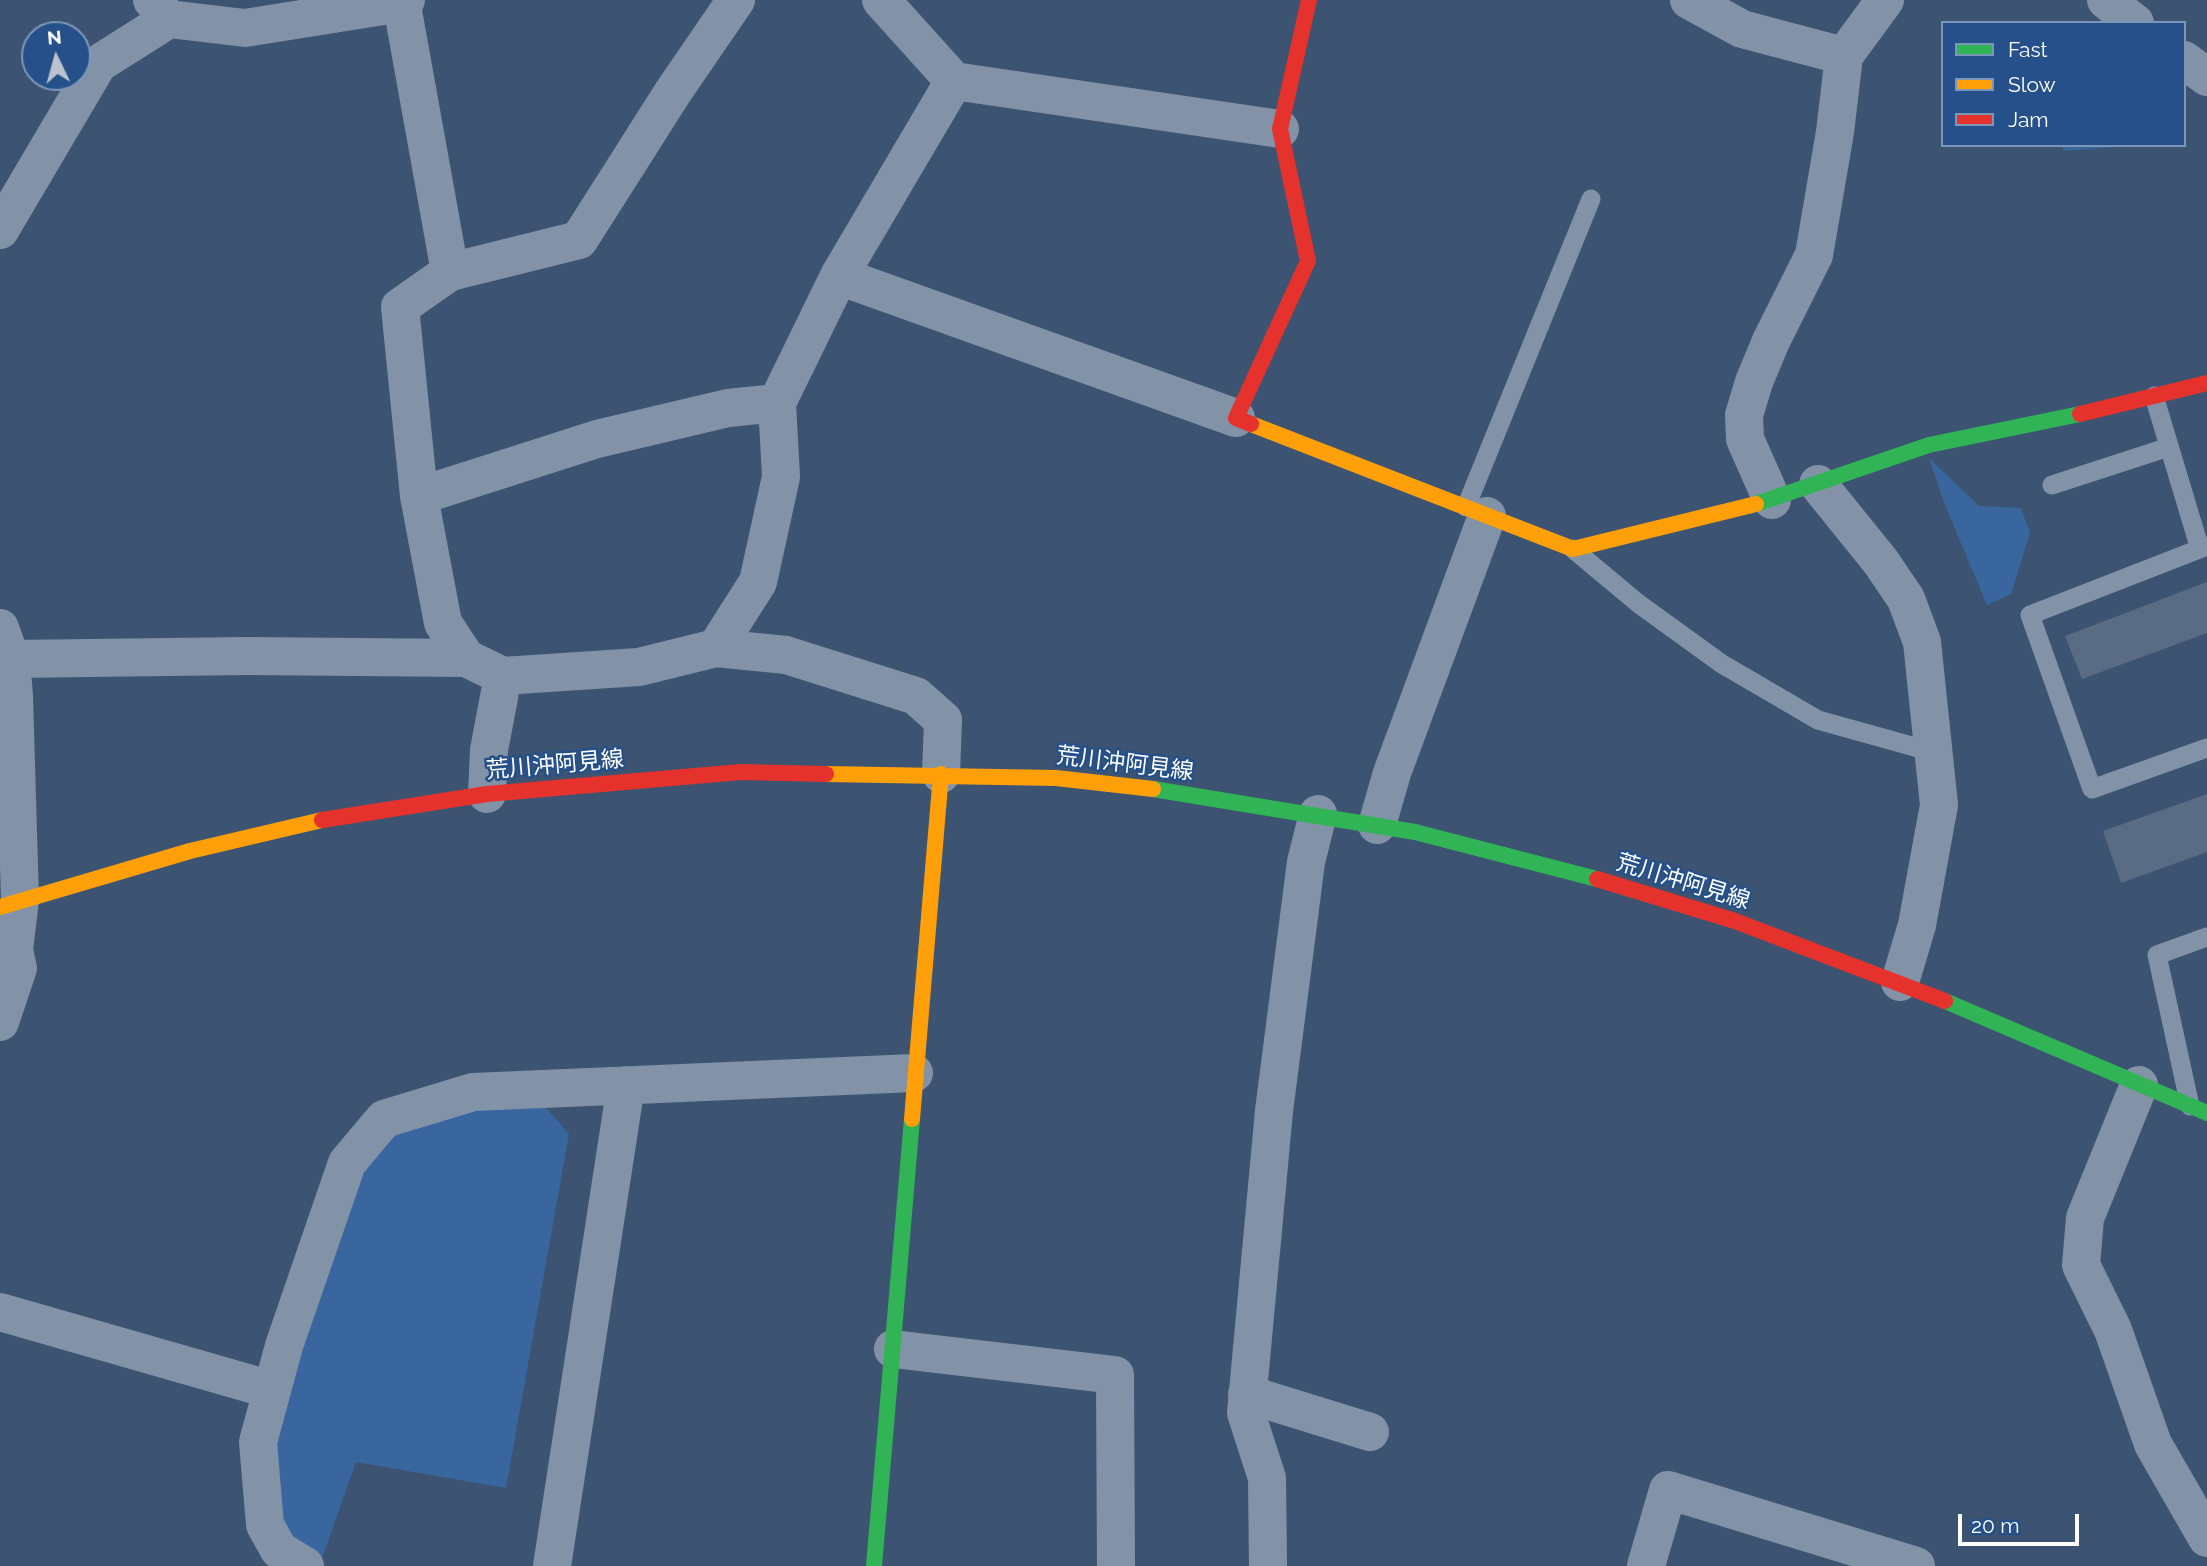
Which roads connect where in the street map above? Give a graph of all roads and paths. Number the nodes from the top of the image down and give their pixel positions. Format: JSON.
{"nodes":[{"id":1,"x":736,"y":0,"type":"edge"},
{"id":2,"x":881,"y":0,"type":"edge"},
{"id":3,"x":1308,"y":0,"type":"edge"},
{"id":4,"x":1689,"y":0,"type":"edge"},
{"id":5,"x":1885,"y":0,"type":"edge"},
{"id":6,"x":2106,"y":0,"type":"edge"},
{"id":7,"x":403,"y":1,"type":"edge"},
{"id":8,"x":160,"y":10,"type":"edge"},
{"id":9,"x":2132,"y":21,"type":"edge"},
{"id":10,"x":1844,"y":56,"type":"junction"},
{"id":11,"x":2186,"y":61,"type":"edge"},
{"id":12,"x":2207,"y":77,"type":"edge"},
{"id":13,"x":954,"y":81,"type":"junction"},
{"id":14,"x":1280,"y":130,"type":"junction"},
{"id":15,"x":1591,"y":199,"type":"dead end"},
{"id":16,"x":0,"y":230,"type":"edge"},
{"id":17,"x":450,"y":272,"type":"junction"},
{"id":18,"x":839,"y":276,"type":"junction"},
{"id":19,"x":2207,"y":383,"type":"edge"},
{"id":20,"x":2154,"y":396,"type":"junction"},
{"id":21,"x":777,"y":404,"type":"junction"},
{"id":22,"x":1236,"y":418,"type":"junction"},
{"id":23,"x":2169,"y":447,"type":"junction"},
{"id":24,"x":1818,"y":484,"type":"junction"},
{"id":25,"x":2052,"y":485,"type":"dead end"},
{"id":26,"x":419,"y":496,"type":"junction"},
{"id":27,"x":1772,"y":500,"type":"junction"},
{"id":28,"x":1477,"y":511,"type":"junction"},
{"id":29,"x":2203,"y":548,"type":"edge"},
{"id":30,"x":1573,"y":549,"type":"junction"},
{"id":31,"x":4,"y":647,"type":"edge"},
{"id":32,"x":716,"y":648,"type":"junction"},
{"id":33,"x":466,"y":658,"type":"junction"},
{"id":34,"x":503,"y":676,"type":"junction"},
{"id":35,"x":2207,"y":748,"type":"edge"},
{"id":36,"x":1933,"y":752,"type":"junction"},
{"id":37,"x":941,"y":774,"type":"junction"},
{"id":38,"x":487,"y":794,"type":"junction"},
{"id":39,"x":1318,"y":814,"type":"junction"},
{"id":40,"x":1377,"y":825,"type":"junction"},
{"id":41,"x":10,"y":903,"type":"edge"},
{"id":42,"x":2207,"y":937,"type":"edge"},
{"id":43,"x":1900,"y":982,"type":"junction"},
{"id":44,"x":0,"y":1022,"type":"edge"},
{"id":45,"x":915,"y":1073,"type":"junction"},
{"id":46,"x":626,"y":1085,"type":"junction"},
{"id":47,"x":2139,"y":1085,"type":"junction"},
{"id":48,"x":2198,"y":1110,"type":"edge"},
{"id":49,"x":0,"y":1312,"type":"edge"},
{"id":50,"x":892,"y":1349,"type":"junction"},
{"id":51,"x":272,"y":1390,"type":"junction"},
{"id":52,"x":1247,"y":1394,"type":"junction"},
{"id":53,"x":1370,"y":1432,"type":"dead end"},
{"id":54,"x":2207,"y":1538,"type":"edge"},
{"id":55,"x":305,"y":1566,"type":"edge"},
{"id":56,"x":552,"y":1566,"type":"edge"},
{"id":57,"x":874,"y":1566,"type":"edge"},
{"id":58,"x":1116,"y":1566,"type":"edge"},
{"id":59,"x":1268,"y":1566,"type":"edge"},
{"id":60,"x":1646,"y":1566,"type":"edge"},
{"id":61,"x":1916,"y":1566,"type":"edge"}],
"edges":[{"from":1,"to":17,"type":"street"},
{"from":2,"to":13,"type":"street"},
{"from":3,"to":14,"type":"street"},
{"from":4,"to":10,"type":"street"},
{"from":5,"to":10,"type":"street"},
{"from":6,"to":9,"type":"street"},
{"from":7,"to":8,"type":"street"},
{"from":7,"to":17,"type":"street"},
{"from":8,"to":16,"type":"street"},
{"from":10,"to":27,"type":"street"},
{"from":11,"to":12,"type":"street"},
{"from":13,"to":14,"type":"street"},
{"from":13,"to":18,"type":"street"},
{"from":14,"to":22,"type":"street"},
{"from":15,"to":28,"type":"lane"},
{"from":17,"to":26,"type":"street"},
{"from":18,"to":21,"type":"street"},
{"from":18,"to":22,"type":"street"},
{"from":19,"to":20,"type":"street"},
{"from":20,"to":23,"type":"lane"},
{"from":20,"to":24,"type":"street"},
{"from":21,"to":26,"type":"street"},
{"from":21,"to":32,"type":"street"},
{"from":22,"to":28,"type":"street"},
{"from":23,"to":25,"type":"lane"},
{"from":23,"to":29,"type":"lane"},
{"from":24,"to":27,"type":"street"},
{"from":24,"to":36,"type":"street"},
{"from":26,"to":33,"type":"street"},
{"from":27,"to":30,"type":"street"},
{"from":28,"to":30,"type":"street"},
{"from":28,"to":40,"type":"street"},
{"from":29,"to":35,"type":"lane"},
{"from":30,"to":36,"type":"lane"},
{"from":31,"to":33,"type":"street"},
{"from":31,"to":41,"type":"street"},
{"from":32,"to":34,"type":"street"},
{"from":32,"to":37,"type":"street"},
{"from":33,"to":34,"type":"street"},
{"from":34,"to":38,"type":"street"},
{"from":36,"to":43,"type":"street"},
{"from":37,"to":38,"type":"street","name":"荒川沖阿見線"},
{"from":37,"to":39,"type":"street","name":"荒川沖阿見線"},
{"from":37,"to":45,"type":"street"},
{"from":38,"to":41,"type":"street","name":"荒川沖阿見線"},
{"from":39,"to":40,"type":"street","name":"荒川沖阿見線"},
{"from":39,"to":52,"type":"street"},
{"from":40,"to":43,"type":"street","name":"荒川沖阿見線"},
{"from":41,"to":44,"type":"street"},
{"from":42,"to":48,"type":"lane"},
{"from":43,"to":47,"type":"street","name":"荒川沖阿見線"},
{"from":45,"to":46,"type":"street"},
{"from":45,"to":50,"type":"street"},
{"from":46,"to":51,"type":"street"},
{"from":46,"to":56,"type":"street"},
{"from":47,"to":48,"type":"street","name":"荒川沖阿見線"},
{"from":47,"to":54,"type":"street"},
{"from":49,"to":51,"type":"street"},
{"from":50,"to":57,"type":"street"},
{"from":50,"to":58,"type":"street"},
{"from":51,"to":55,"type":"street"},
{"from":52,"to":53,"type":"street"},
{"from":52,"to":59,"type":"street"},
{"from":60,"to":61,"type":"street"}]}
